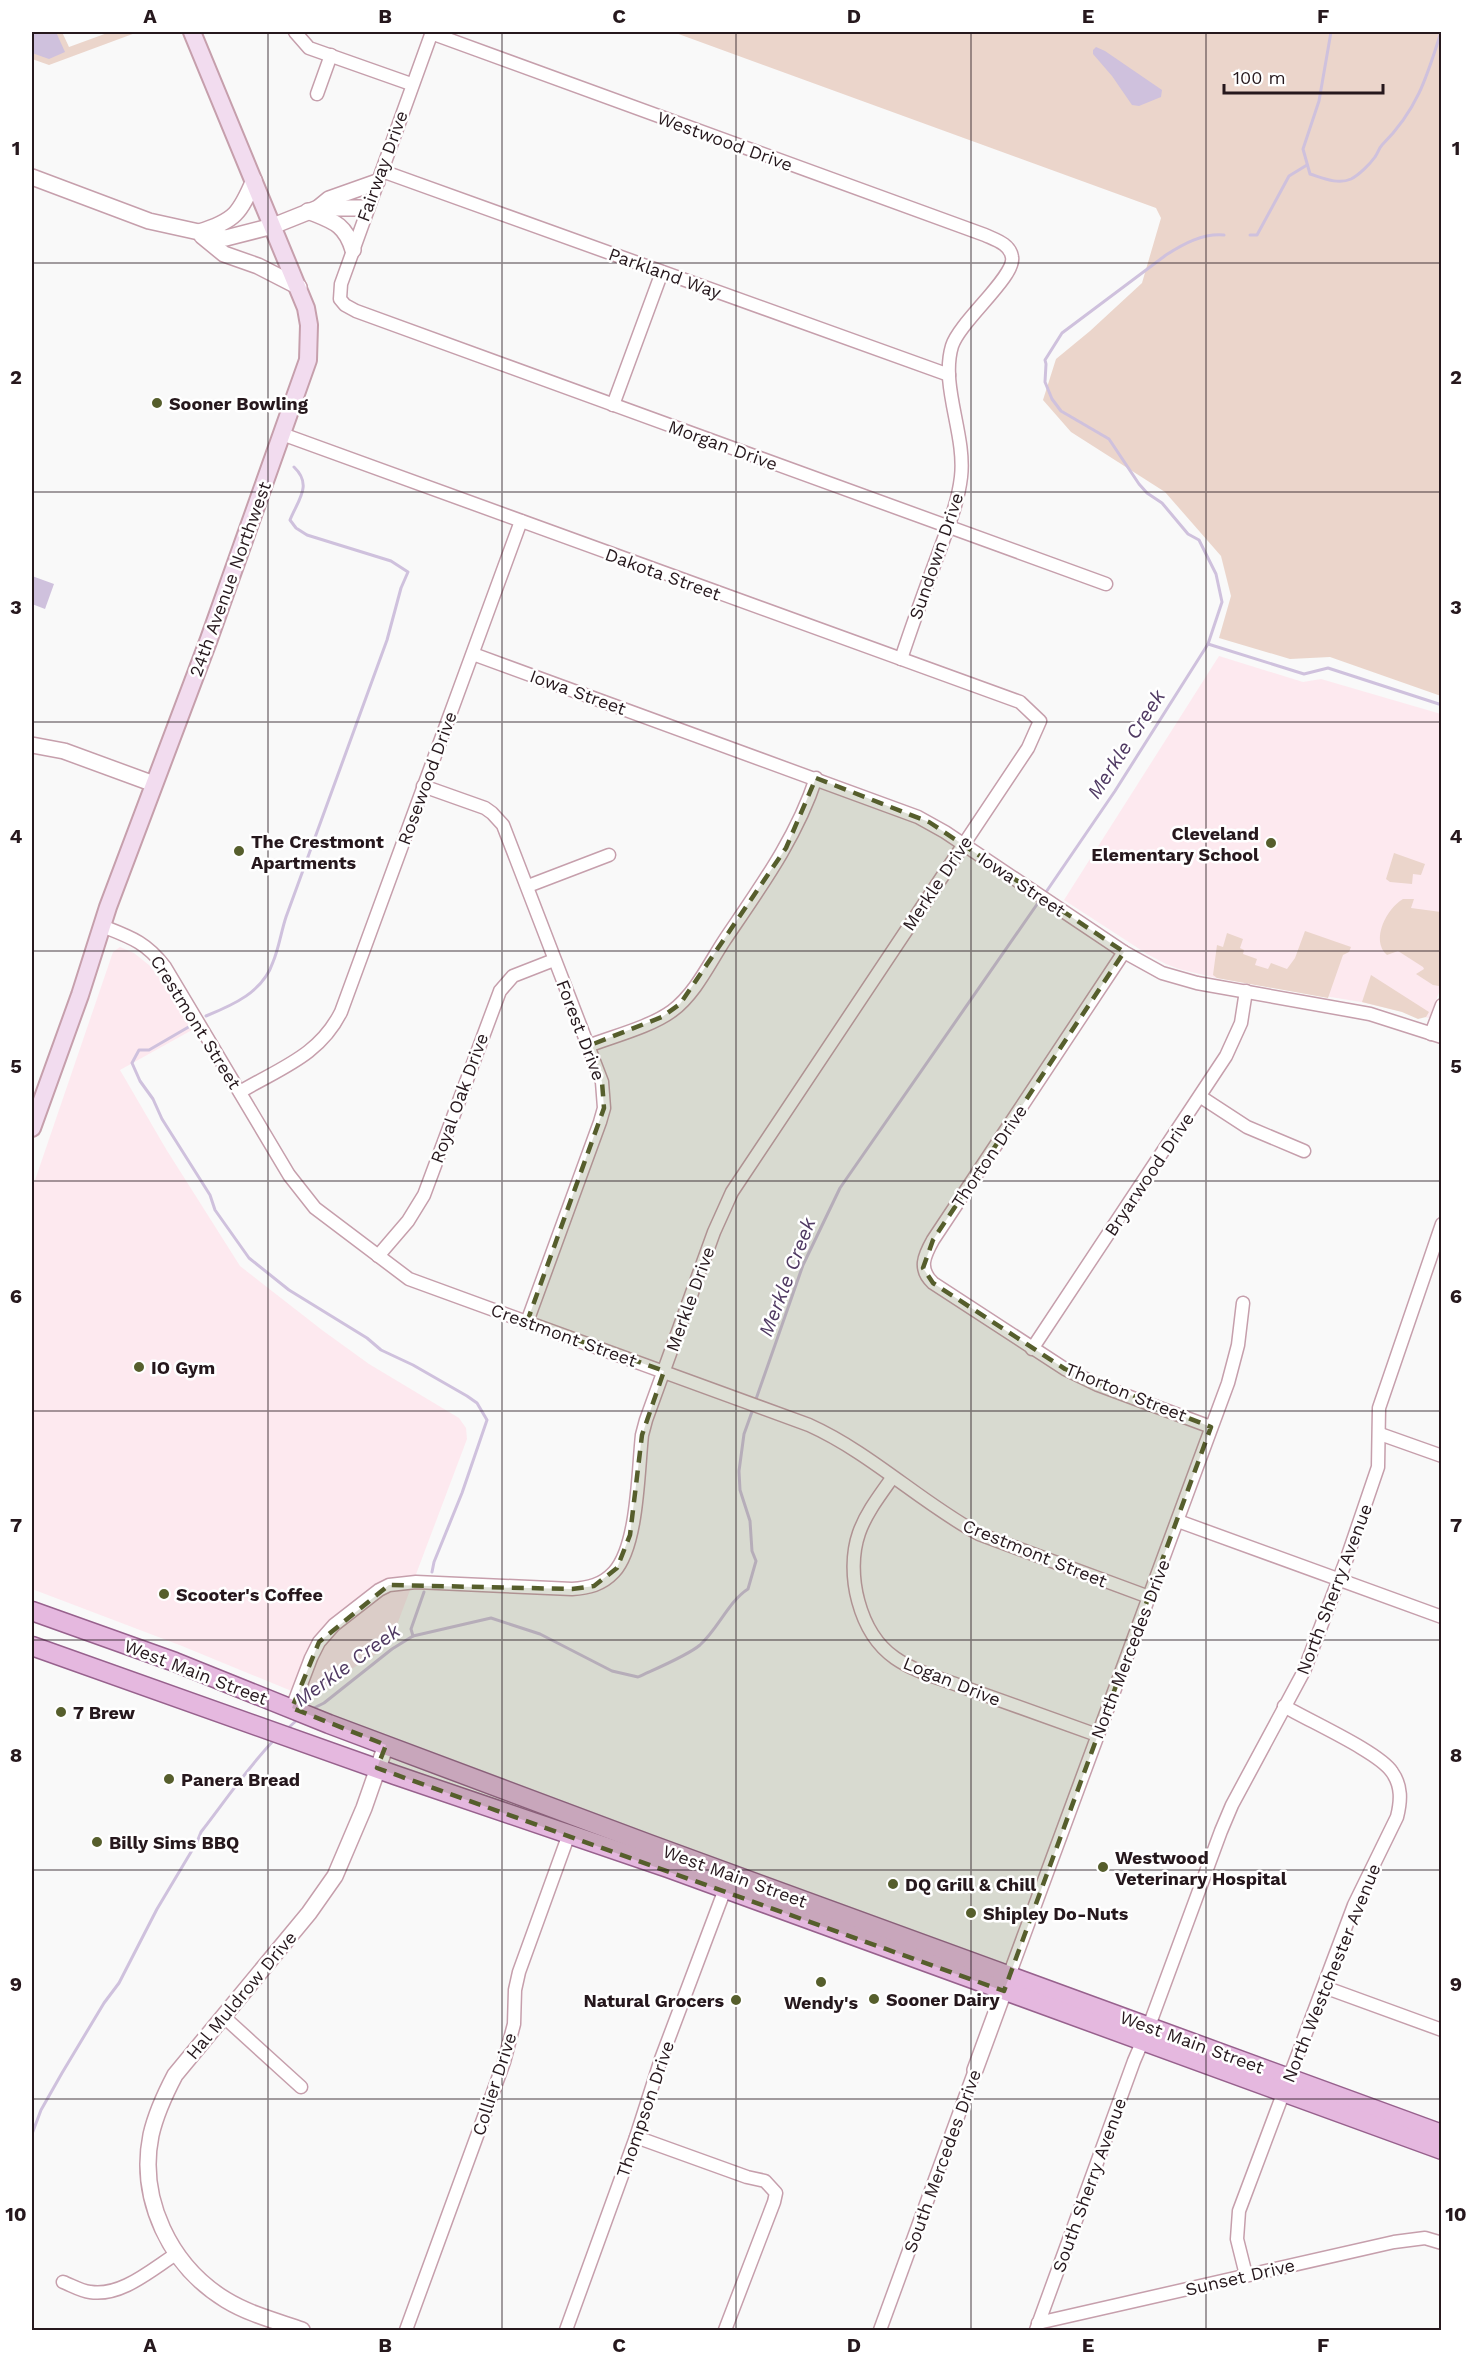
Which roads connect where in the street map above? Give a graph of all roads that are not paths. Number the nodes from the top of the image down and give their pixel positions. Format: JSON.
{"nodes":[{"id":1,"x":192,"y":32,"type":"edge"},
{"id":2,"x":295,"y":32,"type":"edge"},
{"id":3,"x":431,"y":32,"type":"edge"},
{"id":4,"x":331,"y":55,"type":"junction"},
{"id":5,"x":411,"y":84,"type":"junction"},
{"id":6,"x":317,"y":94,"type":"dead end"},
{"id":7,"x":32,"y":177,"type":"edge"},
{"id":8,"x":379,"y":177,"type":"junction"},
{"id":9,"x":254,"y":180,"type":"junction"},
{"id":10,"x":368,"y":208,"type":"junction"},
{"id":11,"x":313,"y":209,"type":"junction"},
{"id":12,"x":273,"y":226,"type":"junction"},
{"id":13,"x":198,"y":232,"type":"junction"},
{"id":14,"x":353,"y":250,"type":"junction"},
{"id":15,"x":1012,"y":257,"type":"joint"},
{"id":16,"x":662,"y":272,"type":"junction"},
{"id":17,"x":299,"y":287,"type":"junction"},
{"id":18,"x":342,"y":302,"type":"joint"},
{"id":19,"x":949,"y":375,"type":"junction"},
{"id":20,"x":613,"y":405,"type":"junction"},
{"id":21,"x":282,"y":434,"type":"junction"},
{"id":22,"x":521,"y":521,"type":"junction"},
{"id":23,"x":948,"y":527,"type":"junction"},
{"id":24,"x":1106,"y":584,"type":"dead end"},
{"id":25,"x":473,"y":654,"type":"junction"},
{"id":26,"x":901,"y":659,"type":"junction"},
{"id":27,"x":1040,"y":721,"type":"joint"},
{"id":28,"x":32,"y":745,"type":"edge"},
{"id":29,"x":816,"y":778,"type":"junction"},
{"id":30,"x":154,"y":784,"type":"junction"},
{"id":31,"x":423,"y":786,"type":"junction"},
{"id":32,"x":963,"y":844,"type":"junction"},
{"id":33,"x":609,"y":855,"type":"dead end"},
{"id":34,"x":528,"y":886,"type":"junction"},
{"id":35,"x":102,"y":926,"type":"junction"},
{"id":36,"x":1124,"y":951,"type":"junction"},
{"id":37,"x":554,"y":960,"type":"junction"},
{"id":38,"x":1246,"y":991,"type":"junction"},
{"id":39,"x":1442,"y":1005,"type":"edge"},
{"id":40,"x":1436,"y":1035,"type":"edge"},
{"id":41,"x":588,"y":1046,"type":"junction"},
{"id":42,"x":240,"y":1092,"type":"junction"},
{"id":43,"x":1201,"y":1097,"type":"junction"},
{"id":44,"x":32,"y":1128,"type":"edge"},
{"id":45,"x":1304,"y":1151,"type":"dead end"},
{"id":46,"x":1442,"y":1224,"type":"edge"},
{"id":47,"x":378,"y":1256,"type":"junction"},
{"id":48,"x":1243,"y":1304,"type":"dead end"},
{"id":49,"x":527,"y":1322,"type":"junction"},
{"id":50,"x":1011,"y":1335,"type":"joint"},
{"id":51,"x":1032,"y":1349,"type":"junction"},
{"id":52,"x":664,"y":1371,"type":"junction"},
{"id":53,"x":1211,"y":1427,"type":"junction"},
{"id":54,"x":1380,"y":1434,"type":"junction"},
{"id":55,"x":1442,"y":1456,"type":"edge"},
{"id":56,"x":892,"y":1478,"type":"junction"},
{"id":57,"x":1178,"y":1521,"type":"junction"},
{"id":58,"x":1339,"y":1579,"type":"junction"},
{"id":59,"x":1149,"y":1598,"type":"junction"},
{"id":60,"x":32,"y":1611,"type":"edge"},
{"id":61,"x":1442,"y":1617,"type":"edge"},
{"id":62,"x":32,"y":1646,"type":"edge"},
{"id":63,"x":1284,"y":1706,"type":"junction"},
{"id":64,"x":294,"y":1710,"type":"junction"},
{"id":65,"x":1097,"y":1735,"type":"junction"},
{"id":66,"x":386,"y":1744,"type":"junction"},
{"id":67,"x":377,"y":1768,"type":"junction"},
{"id":68,"x":569,"y":1834,"type":"junction"},
{"id":69,"x":725,"y":1889,"type":"junction"},
{"id":70,"x":1007,"y":1983,"type":"junction"},
{"id":71,"x":1323,"y":1987,"type":"junction"},
{"id":72,"x":224,"y":2017,"type":"junction"},
{"id":73,"x":1442,"y":2030,"type":"edge"},
{"id":74,"x":1146,"y":2033,"type":"junction"},
{"id":75,"x":975,"y":2070,"type":"joint"},
{"id":76,"x":1287,"y":2084,"type":"junction"},
{"id":77,"x":301,"y":2087,"type":"dead end"},
{"id":78,"x":1442,"y":2134,"type":"edge"},
{"id":79,"x":636,"y":2137,"type":"junction"},
{"id":80,"x":1442,"y":2150,"type":"edge"},
{"id":81,"x":1442,"y":2243,"type":"edge"},
{"id":82,"x":176,"y":2254,"type":"junction"},
{"id":83,"x":1246,"y":2275,"type":"junction"},
{"id":84,"x":63,"y":2282,"type":"dead end"},
{"id":85,"x":1037,"y":2327,"type":"edge"},
{"id":86,"x":302,"y":2331,"type":"edge"},
{"id":87,"x":406,"y":2331,"type":"edge"},
{"id":88,"x":566,"y":2331,"type":"edge"},
{"id":89,"x":725,"y":2331,"type":"edge"},
{"id":90,"x":880,"y":2331,"type":"edge"}],
"edges":[{"from":1,"to":9,"type":"main road","name":"24th Avenue Northwest"},
{"from":2,"to":4,"type":"street"},
{"from":3,"to":5,"type":"street","name":"Fairway Drive"},
{"from":3,"to":15,"type":"street","name":"Westwood Drive"},
{"from":4,"to":5,"type":"street"},
{"from":4,"to":6,"type":"street"},
{"from":5,"to":8,"type":"street","name":"Fairway Drive"},
{"from":7,"to":13,"type":"street"},
{"from":8,"to":10,"type":"street","name":"Fairway Drive"},
{"from":8,"to":11,"type":"street"},
{"from":8,"to":16,"type":"street","name":"Parkland Way"},
{"from":9,"to":12,"type":"main road","name":"24th Avenue Northwest"},
{"from":9,"to":13,"type":"street"},
{"from":10,"to":11,"type":"street"},
{"from":10,"to":14,"type":"street","name":"Fairway Drive"},
{"from":11,"to":12,"type":"street"},
{"from":11,"to":14,"type":"street"},
{"from":12,"to":13,"type":"street"},
{"from":12,"to":17,"type":"main road","name":"24th Avenue Northwest"},
{"from":13,"to":17,"type":"street"},
{"from":14,"to":18,"type":"street","name":"Fairway Drive"},
{"from":15,"to":19,"type":"street","name":"Sundown Drive"},
{"from":16,"to":19,"type":"street","name":"Parkland Way"},
{"from":16,"to":20,"type":"street"},
{"from":17,"to":21,"type":"main road","name":"24th Avenue Northwest"},
{"from":18,"to":20,"type":"street","name":"Morgan Drive"},
{"from":19,"to":23,"type":"street","name":"Sundown Drive"},
{"from":20,"to":23,"type":"street","name":"Morgan Drive"},
{"from":21,"to":22,"type":"street","name":"Dakota Street"},
{"from":21,"to":30,"type":"main road","name":"24th Avenue Northwest"},
{"from":22,"to":25,"type":"street","name":"Rosewood Drive"},
{"from":22,"to":26,"type":"street","name":"Dakota Street"},
{"from":23,"to":24,"type":"street","name":"Morgan Drive"},
{"from":23,"to":26,"type":"street","name":"Sundown Drive"},
{"from":25,"to":29,"type":"street","name":"Iowa Street"},
{"from":25,"to":31,"type":"street","name":"Rosewood Drive"},
{"from":26,"to":27,"type":"street","name":"Dakota Street"},
{"from":27,"to":32,"type":"street","name":"Merkle Drive"},
{"from":28,"to":30,"type":"street"},
{"from":29,"to":32,"type":"street","name":"Iowa Street"},
{"from":29,"to":41,"type":"street"},
{"from":30,"to":35,"type":"main road","name":"24th Avenue Northwest"},
{"from":31,"to":34,"type":"street","name":"Forest Drive"},
{"from":31,"to":42,"type":"street","name":"Rosewood Drive"},
{"from":32,"to":36,"type":"street","name":"Iowa Street"},
{"from":32,"to":52,"type":"street","name":"Merkle Drive"},
{"from":33,"to":34,"type":"street"},
{"from":34,"to":37,"type":"street","name":"Forest Drive"},
{"from":35,"to":42,"type":"street","name":"Crestmont Street"},
{"from":35,"to":44,"type":"main road","name":"24th Avenue Northwest"},
{"from":36,"to":38,"type":"street","name":"Iowa Street"},
{"from":36,"to":50,"type":"street","name":"Thorton Drive"},
{"from":37,"to":41,"type":"street","name":"Forest Drive"},
{"from":37,"to":47,"type":"street","name":"Royal Oak Drive"},
{"from":38,"to":40,"type":"street","name":"Iowa Street"},
{"from":38,"to":43,"type":"street","name":"Bryarwood Drive"},
{"from":39,"to":40,"type":"street"},
{"from":41,"to":49,"type":"street","name":"Forest Drive"},
{"from":42,"to":47,"type":"street","name":"Crestmont Street"},
{"from":43,"to":45,"type":"street"},
{"from":43,"to":51,"type":"street","name":"Bryarwood Drive"},
{"from":46,"to":54,"type":"street","name":"North Sherry Avenue"},
{"from":47,"to":49,"type":"street","name":"Crestmont Street"},
{"from":48,"to":53,"type":"street","name":"North Mercedes Drive"},
{"from":49,"to":52,"type":"street","name":"Crestmont Street"},
{"from":50,"to":51,"type":"street","name":"Thorton Street"},
{"from":51,"to":53,"type":"street","name":"Thorton Street"},
{"from":52,"to":56,"type":"street","name":"Crestmont Street"},
{"from":52,"to":64,"type":"street","name":"Merkle Drive"},
{"from":53,"to":57,"type":"street","name":"North Mercedes Drive"},
{"from":54,"to":55,"type":"street"},
{"from":54,"to":58,"type":"street","name":"North Sherry Avenue"},
{"from":56,"to":59,"type":"street","name":"Crestmont Street"},
{"from":56,"to":65,"type":"street","name":"Logan Drive"},
{"from":57,"to":58,"type":"street"},
{"from":57,"to":59,"type":"street","name":"North Mercedes Drive"},
{"from":58,"to":61,"type":"street"},
{"from":58,"to":63,"type":"street","name":"North Sherry Avenue"},
{"from":59,"to":65,"type":"street","name":"North Mercedes Drive"},
{"from":60,"to":64,"type":"main road","name":"West Main Street"},
{"from":62,"to":67,"type":"main road","name":"West Main Street"},
{"from":63,"to":71,"type":"street","name":"North Westchester Avenue"},
{"from":63,"to":74,"type":"street","name":"North Sherry Avenue"},
{"from":64,"to":66,"type":"main road","name":"West Main Street"},
{"from":65,"to":70,"type":"street","name":"North Mercedes Drive"},
{"from":66,"to":67,"type":"street","name":"Hal Muldrow Drive"},
{"from":66,"to":70,"type":"main road","name":"West Main Street"},
{"from":67,"to":68,"type":"main road","name":"West Main Street"},
{"from":67,"to":72,"type":"street","name":"Hal Muldrow Drive"},
{"from":68,"to":69,"type":"main road","name":"West Main Street"},
{"from":68,"to":87,"type":"street","name":"Collier Drive"},
{"from":69,"to":70,"type":"main road","name":"West Main Street"},
{"from":69,"to":79,"type":"street","name":"Thompson Drive"},
{"from":70,"to":74,"type":"main road","name":"West Main Street"},
{"from":70,"to":75,"type":"street","name":"South Mercedes Drive"},
{"from":71,"to":73,"type":"street"},
{"from":71,"to":76,"type":"street","name":"North Westchester Avenue"},
{"from":72,"to":77,"type":"street"},
{"from":72,"to":82,"type":"street","name":"Hal Muldrow Drive"},
{"from":74,"to":76,"type":"main road","name":"West Main Street"},
{"from":74,"to":85,"type":"street","name":"South Sherry Avenue"},
{"from":75,"to":90,"type":"street","name":"South Mercedes Drive"},
{"from":76,"to":78,"type":"main road","name":"West Main Street"},
{"from":76,"to":80,"type":"main road","name":"West Main Street"},
{"from":76,"to":83,"type":"street","name":"North Westchester Avenue"},
{"from":79,"to":88,"type":"street","name":"Thompson Drive"},
{"from":79,"to":89,"type":"street"},
{"from":81,"to":83,"type":"street","name":"Sunset Drive"},
{"from":82,"to":84,"type":"street"},
{"from":82,"to":86,"type":"street","name":"Hal Muldrow Drive"},
{"from":83,"to":85,"type":"street","name":"Sunset Drive"}]}
